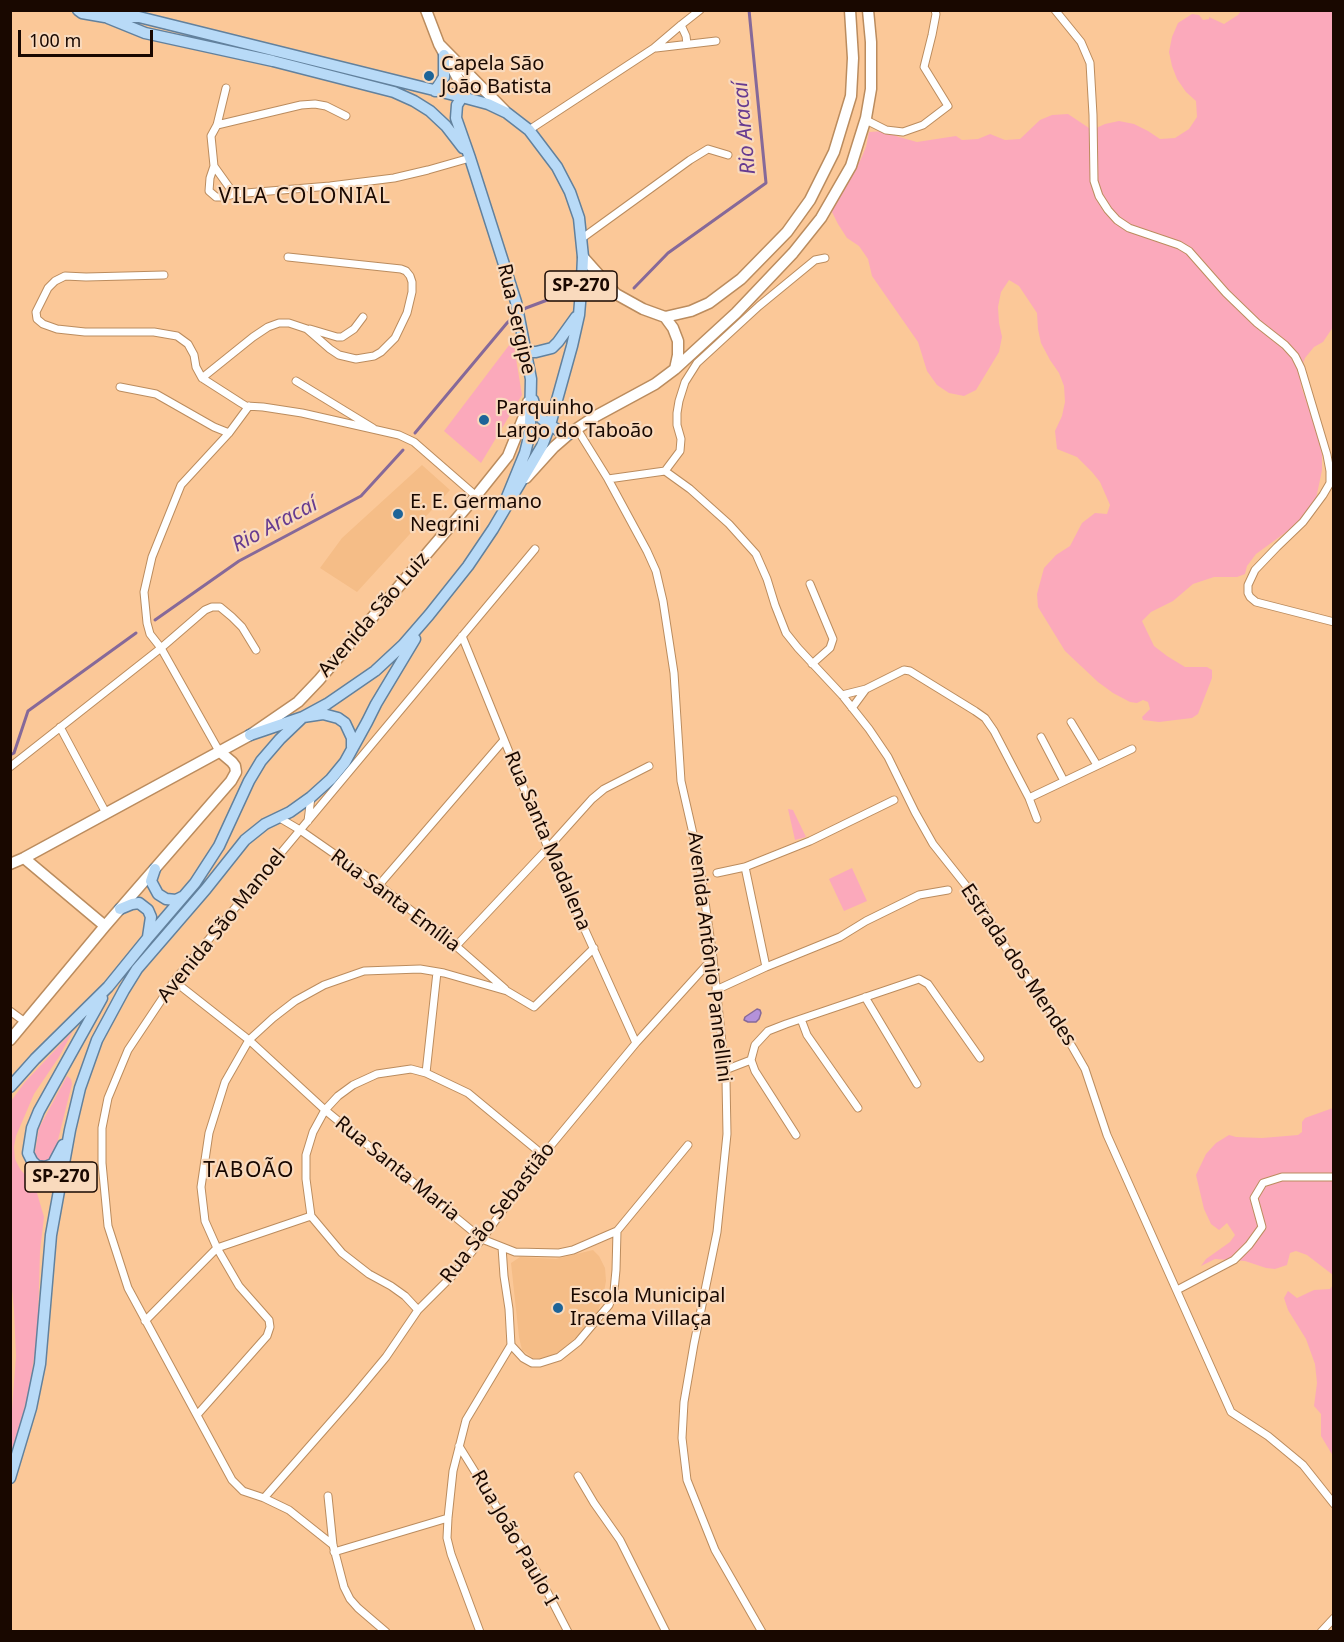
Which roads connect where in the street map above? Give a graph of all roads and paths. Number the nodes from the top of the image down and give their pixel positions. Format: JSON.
{"nodes":[{"id":1,"x":78,"y":10,"type":"edge"},
{"id":2,"x":426,"y":10,"type":"edge"},
{"id":3,"x":700,"y":10,"type":"edge"},
{"id":4,"x":850,"y":10,"type":"edge"},
{"id":5,"x":868,"y":10,"type":"edge"},
{"id":6,"x":935,"y":10,"type":"edge"},
{"id":7,"x":1055,"y":10,"type":"edge"},
{"id":8,"x":105,"y":17,"type":"junction"},
{"id":9,"x":681,"y":25,"type":"junction"},
{"id":10,"x":716,"y":41,"type":"dead end"},
{"id":11,"x":439,"y":44,"type":"junction"},
{"id":12,"x":687,"y":44,"type":"junction"},
{"id":13,"x":654,"y":48,"type":"junction"},
{"id":14,"x":444,"y":55,"type":"junction"},
{"id":15,"x":226,"y":88,"type":"dead end"},
{"id":16,"x":435,"y":91,"type":"junction"},
{"id":17,"x":462,"y":97,"type":"junction"},
{"id":18,"x":507,"y":113,"type":"junction"},
{"id":19,"x":345,"y":116,"type":"dead end"},
{"id":20,"x":866,"y":120,"type":"junction"},
{"id":21,"x":217,"y":124,"type":"junction"},
{"id":22,"x":528,"y":130,"type":"junction"},
{"id":23,"x":728,"y":155,"type":"dead end"},
{"id":24,"x":470,"y":158,"type":"junction"},
{"id":25,"x":214,"y":166,"type":"junction"},
{"id":26,"x":234,"y":194,"type":"junction"},
{"id":27,"x":581,"y":239,"type":"junction"},
{"id":28,"x":288,"y":257,"type":"dead end"},
{"id":29,"x":583,"y":257,"type":"junction"},
{"id":30,"x":825,"y":258,"type":"dead end"},
{"id":31,"x":164,"y":275,"type":"dead end"},
{"id":32,"x":579,"y":315,"type":"junction"},
{"id":33,"x":363,"y":317,"type":"dead end"},
{"id":34,"x":665,"y":317,"type":"junction"},
{"id":35,"x":308,"y":329,"type":"junction"},
{"id":36,"x":526,"y":352,"type":"junction"},
{"id":37,"x":675,"y":369,"type":"junction"},
{"id":38,"x":202,"y":378,"type":"junction"},
{"id":39,"x":296,"y":381,"type":"dead end"},
{"id":40,"x":120,"y":387,"type":"dead end"},
{"id":41,"x":531,"y":390,"type":"junction"},
{"id":42,"x":249,"y":406,"type":"junction"},
{"id":43,"x":550,"y":425,"type":"junction"},
{"id":44,"x":378,"y":431,"type":"junction"},
{"id":45,"x":573,"y":431,"type":"junction"},
{"id":46,"x":229,"y":433,"type":"junction"},
{"id":47,"x":665,"y":471,"type":"junction"},
{"id":48,"x":608,"y":479,"type":"junction"},
{"id":49,"x":521,"y":483,"type":"junction"},
{"id":50,"x":476,"y":496,"type":"junction"},
{"id":51,"x":501,"y":515,"type":"junction"},
{"id":52,"x":535,"y":549,"type":"dead end"},
{"id":53,"x":810,"y":584,"type":"dead end"},
{"id":54,"x":429,"y":615,"type":"junction"},
{"id":55,"x":1334,"y":622,"type":"edge"},
{"id":56,"x":462,"y":636,"type":"junction"},
{"id":57,"x":161,"y":648,"type":"junction"},
{"id":58,"x":256,"y":650,"type":"dead end"},
{"id":59,"x":812,"y":664,"type":"junction"},
{"id":60,"x":866,"y":689,"type":"junction"},
{"id":61,"x":842,"y":696,"type":"junction"},
{"id":62,"x":852,"y":708,"type":"junction"},
{"id":63,"x":303,"y":717,"type":"junction"},
{"id":64,"x":1071,"y":722,"type":"dead end"},
{"id":65,"x":60,"y":728,"type":"junction"},
{"id":66,"x":250,"y":735,"type":"junction"},
{"id":67,"x":1041,"y":737,"type":"dead end"},
{"id":68,"x":504,"y":740,"type":"junction"},
{"id":69,"x":352,"y":747,"type":"junction"},
{"id":70,"x":1132,"y":749,"type":"dead end"},
{"id":71,"x":219,"y":751,"type":"junction"},
{"id":72,"x":1097,"y":765,"type":"junction"},
{"id":73,"x":649,"y":766,"type":"dead end"},
{"id":74,"x":10,"y":767,"type":"edge"},
{"id":75,"x":1064,"y":781,"type":"junction"},
{"id":76,"x":311,"y":797,"type":"junction"},
{"id":77,"x":1029,"y":798,"type":"junction"},
{"id":78,"x":894,"y":800,"type":"dead end"},
{"id":79,"x":106,"y":813,"type":"junction"},
{"id":80,"x":278,"y":817,"type":"junction"},
{"id":81,"x":1037,"y":819,"type":"dead end"},
{"id":82,"x":308,"y":821,"type":"junction"},
{"id":83,"x":300,"y":830,"type":"junction"},
{"id":84,"x":548,"y":848,"type":"junction"},
{"id":85,"x":24,"y":858,"type":"junction"},
{"id":86,"x":11,"y":865,"type":"edge"},
{"id":87,"x":745,"y":867,"type":"junction"},
{"id":88,"x":155,"y":869,"type":"junction"},
{"id":89,"x":717,"y":873,"type":"dead end"},
{"id":90,"x":379,"y":885,"type":"junction"},
{"id":91,"x":948,"y":890,"type":"dead end"},
{"id":92,"x":184,"y":896,"type":"junction"},
{"id":93,"x":120,"y":909,"type":"junction"},
{"id":94,"x":105,"y":926,"type":"junction"},
{"id":95,"x":147,"y":939,"type":"junction"},
{"id":96,"x":456,"y":946,"type":"junction"},
{"id":97,"x":594,"y":948,"type":"junction"},
{"id":98,"x":713,"y":958,"type":"junction"},
{"id":99,"x":766,"y":967,"type":"junction"},
{"id":100,"x":436,"y":972,"type":"junction"},
{"id":101,"x":174,"y":981,"type":"junction"},
{"id":102,"x":108,"y":987,"type":"junction"},
{"id":103,"x":716,"y":990,"type":"junction"},
{"id":104,"x":507,"y":991,"type":"junction"},
{"id":105,"x":866,"y":997,"type":"junction"},
{"id":106,"x":10,"y":1011,"type":"edge"},
{"id":107,"x":801,"y":1019,"type":"junction"},
{"id":108,"x":25,"y":1023,"type":"junction"},
{"id":109,"x":10,"y":1040,"type":"edge"},
{"id":110,"x":249,"y":1040,"type":"junction"},
{"id":111,"x":636,"y":1044,"type":"junction"},
{"id":112,"x":980,"y":1058,"type":"dead end"},
{"id":113,"x":751,"y":1060,"type":"junction"},
{"id":114,"x":725,"y":1070,"type":"junction"},
{"id":115,"x":426,"y":1073,"type":"junction"},
{"id":116,"x":917,"y":1084,"type":"dead end"},
{"id":117,"x":10,"y":1087,"type":"edge"},
{"id":118,"x":858,"y":1108,"type":"dead end"},
{"id":119,"x":325,"y":1110,"type":"junction"},
{"id":120,"x":70,"y":1130,"type":"junction"},
{"id":121,"x":796,"y":1135,"type":"dead end"},
{"id":122,"x":687,"y":1145,"type":"dead end"},
{"id":123,"x":543,"y":1155,"type":"junction"},
{"id":124,"x":1334,"y":1177,"type":"edge"},
{"id":125,"x":311,"y":1216,"type":"junction"},
{"id":126,"x":617,"y":1231,"type":"junction"},
{"id":127,"x":482,"y":1239,"type":"junction"},
{"id":128,"x":502,"y":1247,"type":"junction"},
{"id":129,"x":217,"y":1248,"type":"junction"},
{"id":130,"x":1177,"y":1290,"type":"junction"},
{"id":131,"x":418,"y":1311,"type":"junction"},
{"id":132,"x":145,"y":1321,"type":"junction"},
{"id":133,"x":511,"y":1345,"type":"junction"},
{"id":134,"x":197,"y":1415,"type":"junction"},
{"id":135,"x":459,"y":1446,"type":"junction"},
{"id":136,"x":579,"y":1476,"type":"dead end"},
{"id":137,"x":10,"y":1478,"type":"edge"},
{"id":138,"x":328,"y":1496,"type":"dead end"},
{"id":139,"x":264,"y":1498,"type":"junction"},
{"id":140,"x":1334,"y":1504,"type":"edge"},
{"id":141,"x":448,"y":1518,"type":"junction"},
{"id":142,"x":334,"y":1549,"type":"junction"},
{"id":143,"x":1334,"y":1618,"type":"edge"},
{"id":144,"x":386,"y":1632,"type":"edge"},
{"id":145,"x":480,"y":1632,"type":"edge"},
{"id":146,"x":568,"y":1632,"type":"edge"},
{"id":147,"x":666,"y":1632,"type":"edge"},
{"id":148,"x":762,"y":1632,"type":"edge"},
{"id":149,"x":1321,"y":1632,"type":"edge"}],
"edges":[{"from":1,"to":8,"type":"main road","number":"SP-270"},
{"from":2,"to":11,"type":"main road"},
{"from":3,"to":9,"type":"street"},
{"from":4,"to":34,"type":"main road"},
{"from":5,"to":20,"type":"main road"},
{"from":6,"to":20,"type":"street"},
{"from":7,"to":55,"type":"street"},
{"from":8,"to":16,"type":"main road","number":"SP-270"},
{"from":8,"to":24,"type":"main road"},
{"from":9,"to":12,"type":"street"},
{"from":9,"to":13,"type":"street"},
{"from":10,"to":12,"type":"street"},
{"from":11,"to":14,"type":"main road"},
{"from":11,"to":18,"type":"main road"},
{"from":12,"to":13,"type":"street"},
{"from":13,"to":22,"type":"street"},
{"from":14,"to":16,"type":"main road"},
{"from":14,"to":17,"type":"main road"},
{"from":15,"to":21,"type":"street"},
{"from":16,"to":17,"type":"main road","number":"SP-270"},
{"from":17,"to":18,"type":"main road","number":"SP-270"},
{"from":17,"to":24,"type":"main road","name":"Rua Sergipe"},
{"from":18,"to":22,"type":"main road","number":"SP-270"},
{"from":19,"to":21,"type":"street"},
{"from":20,"to":37,"type":"main road"},
{"from":21,"to":25,"type":"street"},
{"from":22,"to":27,"type":"main road","number":"SP-270"},
{"from":23,"to":27,"type":"street"},
{"from":24,"to":26,"type":"street"},
{"from":24,"to":36,"type":"main road","name":"Rua Sergipe"},
{"from":25,"to":26,"type":"street"},
{"from":25,"to":26,"type":"street"},
{"from":27,"to":29,"type":"main road","number":"SP-270"},
{"from":28,"to":35,"type":"street"},
{"from":29,"to":32,"type":"main road","number":"SP-270"},
{"from":29,"to":34,"type":"main road"},
{"from":30,"to":47,"type":"street"},
{"from":31,"to":38,"type":"street"},
{"from":32,"to":36,"type":"main road"},
{"from":32,"to":43,"type":"main road","number":"SP-270"},
{"from":33,"to":35,"type":"street"},
{"from":34,"to":37,"type":"main road"},
{"from":35,"to":38,"type":"street"},
{"from":36,"to":41,"type":"main road","name":"Rua Sergipe"},
{"from":37,"to":45,"type":"main road"},
{"from":38,"to":42,"type":"street"},
{"from":39,"to":44,"type":"street"},
{"from":40,"to":46,"type":"street"},
{"from":41,"to":43,"type":"main road"},
{"from":41,"to":50,"type":"main road","name":"Avenida São Luiz"},
{"from":41,"to":51,"type":"main road","name":"Rua Sergipe"},
{"from":42,"to":44,"type":"street"},
{"from":42,"to":46,"type":"street"},
{"from":43,"to":45,"type":"main road"},
{"from":43,"to":49,"type":"main road","number":"SP-270"},
{"from":44,"to":50,"type":"street"},
{"from":45,"to":48,"type":"street","name":"Avenida Antônio Pannellini"},
{"from":45,"to":49,"type":"main road"},
{"from":46,"to":57,"type":"street"},
{"from":47,"to":48,"type":"street"},
{"from":47,"to":59,"type":"street","name":"Estrada dos Mendes"},
{"from":48,"to":98,"type":"street","name":"Avenida Antônio Pannellini"},
{"from":49,"to":51,"type":"main road","number":"SP-270"},
{"from":50,"to":66,"type":"main road","name":"Avenida São Luiz"},
{"from":51,"to":54,"type":"main road","number":"SP-270"},
{"from":52,"to":56,"type":"street","name":"Avenida São Manoel"},
{"from":53,"to":59,"type":"street"},
{"from":54,"to":63,"type":"main road","number":"SP-270"},
{"from":54,"to":69,"type":"main road","number":"SP-270"},
{"from":56,"to":68,"type":"street","name":"Rua Santa Madalena"},
{"from":56,"to":82,"type":"street","name":"Avenida São Manoel"},
{"from":57,"to":58,"type":"street"},
{"from":57,"to":65,"type":"street"},
{"from":57,"to":71,"type":"street"},
{"from":59,"to":61,"type":"street","name":"Estrada dos Mendes"},
{"from":60,"to":61,"type":"street"},
{"from":60,"to":62,"type":"street"},
{"from":60,"to":77,"type":"street"},
{"from":61,"to":62,"type":"street","name":"Estrada dos Mendes"},
{"from":62,"to":130,"type":"street","name":"Estrada dos Mendes"},
{"from":63,"to":66,"type":"main road"},
{"from":63,"to":69,"type":"main road"},
{"from":63,"to":92,"type":"main road","number":"SP-270"},
{"from":64,"to":72,"type":"street"},
{"from":65,"to":74,"type":"street"},
{"from":65,"to":79,"type":"street"},
{"from":66,"to":71,"type":"main road","name":"Avenida São Luiz"},
{"from":67,"to":75,"type":"street"},
{"from":68,"to":84,"type":"street","name":"Rua Santa Madalena"},
{"from":68,"to":90,"type":"street"},
{"from":69,"to":76,"type":"main road","number":"SP-270"},
{"from":70,"to":72,"type":"street"},
{"from":71,"to":79,"type":"main road","name":"Avenida São Luiz"},
{"from":71,"to":88,"type":"main road"},
{"from":72,"to":75,"type":"street"},
{"from":73,"to":84,"type":"street"},
{"from":75,"to":77,"type":"street"},
{"from":76,"to":80,"type":"main road","number":"SP-270"},
{"from":76,"to":82,"type":"street"},
{"from":77,"to":81,"type":"street"},
{"from":78,"to":87,"type":"street"},
{"from":79,"to":85,"type":"main road","name":"Avenida São Luiz"},
{"from":80,"to":83,"type":"street","name":"Rua Santa Emília"},
{"from":80,"to":120,"type":"main road","number":"SP-270"},
{"from":82,"to":83,"type":"street","name":"Avenida São Manoel"},
{"from":83,"to":90,"type":"street","name":"Rua Santa Emília"},
{"from":83,"to":101,"type":"street","name":"Avenida São Manoel"},
{"from":84,"to":96,"type":"street"},
{"from":84,"to":97,"type":"street","name":"Rua Santa Madalena"},
{"from":85,"to":86,"type":"main road","name":"Avenida São Luiz"},
{"from":85,"to":94,"type":"main road"},
{"from":87,"to":89,"type":"street"},
{"from":87,"to":99,"type":"street"},
{"from":88,"to":92,"type":"main road"},
{"from":88,"to":93,"type":"main road"},
{"from":90,"to":96,"type":"street","name":"Rua Santa Emília"},
{"from":91,"to":99,"type":"street"},
{"from":92,"to":95,"type":"main road","number":"SP-270"},
{"from":93,"to":94,"type":"main road"},
{"from":93,"to":95,"type":"main road"},
{"from":94,"to":108,"type":"main road"},
{"from":95,"to":102,"type":"main road","number":"SP-270"},
{"from":96,"to":104,"type":"street","name":"Rua Santa Emília"},
{"from":97,"to":104,"type":"street"},
{"from":97,"to":111,"type":"street","name":"Rua Santa Madalena"},
{"from":98,"to":103,"type":"street","name":"Avenida Antônio Pannellini"},
{"from":98,"to":111,"type":"street","name":"Rua São Sebastião"},
{"from":99,"to":103,"type":"street"},
{"from":100,"to":104,"type":"street"},
{"from":100,"to":110,"type":"street"},
{"from":100,"to":115,"type":"street"},
{"from":101,"to":110,"type":"street","name":"Rua Santa Maria"},
{"from":101,"to":132,"type":"street","name":"Avenida São Manoel"},
{"from":102,"to":117,"type":"main road","number":"SP-270"},
{"from":102,"to":120,"type":"main road"},
{"from":103,"to":114,"type":"street","name":"Avenida Antônio Pannellini"},
{"from":105,"to":107,"type":"street"},
{"from":105,"to":112,"type":"street"},
{"from":105,"to":116,"type":"street"},
{"from":106,"to":108,"type":"street"},
{"from":107,"to":113,"type":"street"},
{"from":107,"to":118,"type":"street"},
{"from":108,"to":109,"type":"main road"},
{"from":110,"to":119,"type":"street","name":"Rua Santa Maria"},
{"from":110,"to":129,"type":"street"},
{"from":111,"to":123,"type":"street","name":"Rua São Sebastião"},
{"from":113,"to":114,"type":"street"},
{"from":113,"to":121,"type":"street"},
{"from":114,"to":148,"type":"street","name":"Avenida Antônio Pannellini"},
{"from":115,"to":119,"type":"street"},
{"from":115,"to":123,"type":"street"},
{"from":119,"to":125,"type":"street"},
{"from":119,"to":127,"type":"street","name":"Rua Santa Maria"},
{"from":120,"to":137,"type":"main road","number":"SP-270"},
{"from":122,"to":126,"type":"street","name":"Rua Santa Maria"},
{"from":123,"to":127,"type":"street","name":"Rua São Sebastião"},
{"from":124,"to":130,"type":"street"},
{"from":125,"to":129,"type":"street"},
{"from":125,"to":131,"type":"street"},
{"from":126,"to":128,"type":"street","name":"Rua Santa Maria"},
{"from":126,"to":133,"type":"street"},
{"from":127,"to":128,"type":"street","name":"Rua Santa Maria"},
{"from":127,"to":131,"type":"street","name":"Rua São Sebastião"},
{"from":128,"to":133,"type":"street"},
{"from":129,"to":132,"type":"street"},
{"from":129,"to":134,"type":"street"},
{"from":130,"to":140,"type":"street","name":"Estrada dos Mendes"},
{"from":131,"to":139,"type":"street","name":"Rua São Sebastião"},
{"from":132,"to":134,"type":"street","name":"Avenida São Manoel"},
{"from":133,"to":135,"type":"street"},
{"from":134,"to":139,"type":"street","name":"Avenida São Manoel"},
{"from":135,"to":141,"type":"street"},
{"from":135,"to":146,"type":"street","name":"Rua João Paulo I"},
{"from":136,"to":147,"type":"street"},
{"from":138,"to":142,"type":"street"},
{"from":139,"to":142,"type":"street","name":"Avenida São Manoel"},
{"from":141,"to":142,"type":"street"},
{"from":141,"to":145,"type":"street"},
{"from":142,"to":144,"type":"street"},
{"from":143,"to":149,"type":"street"}]}
